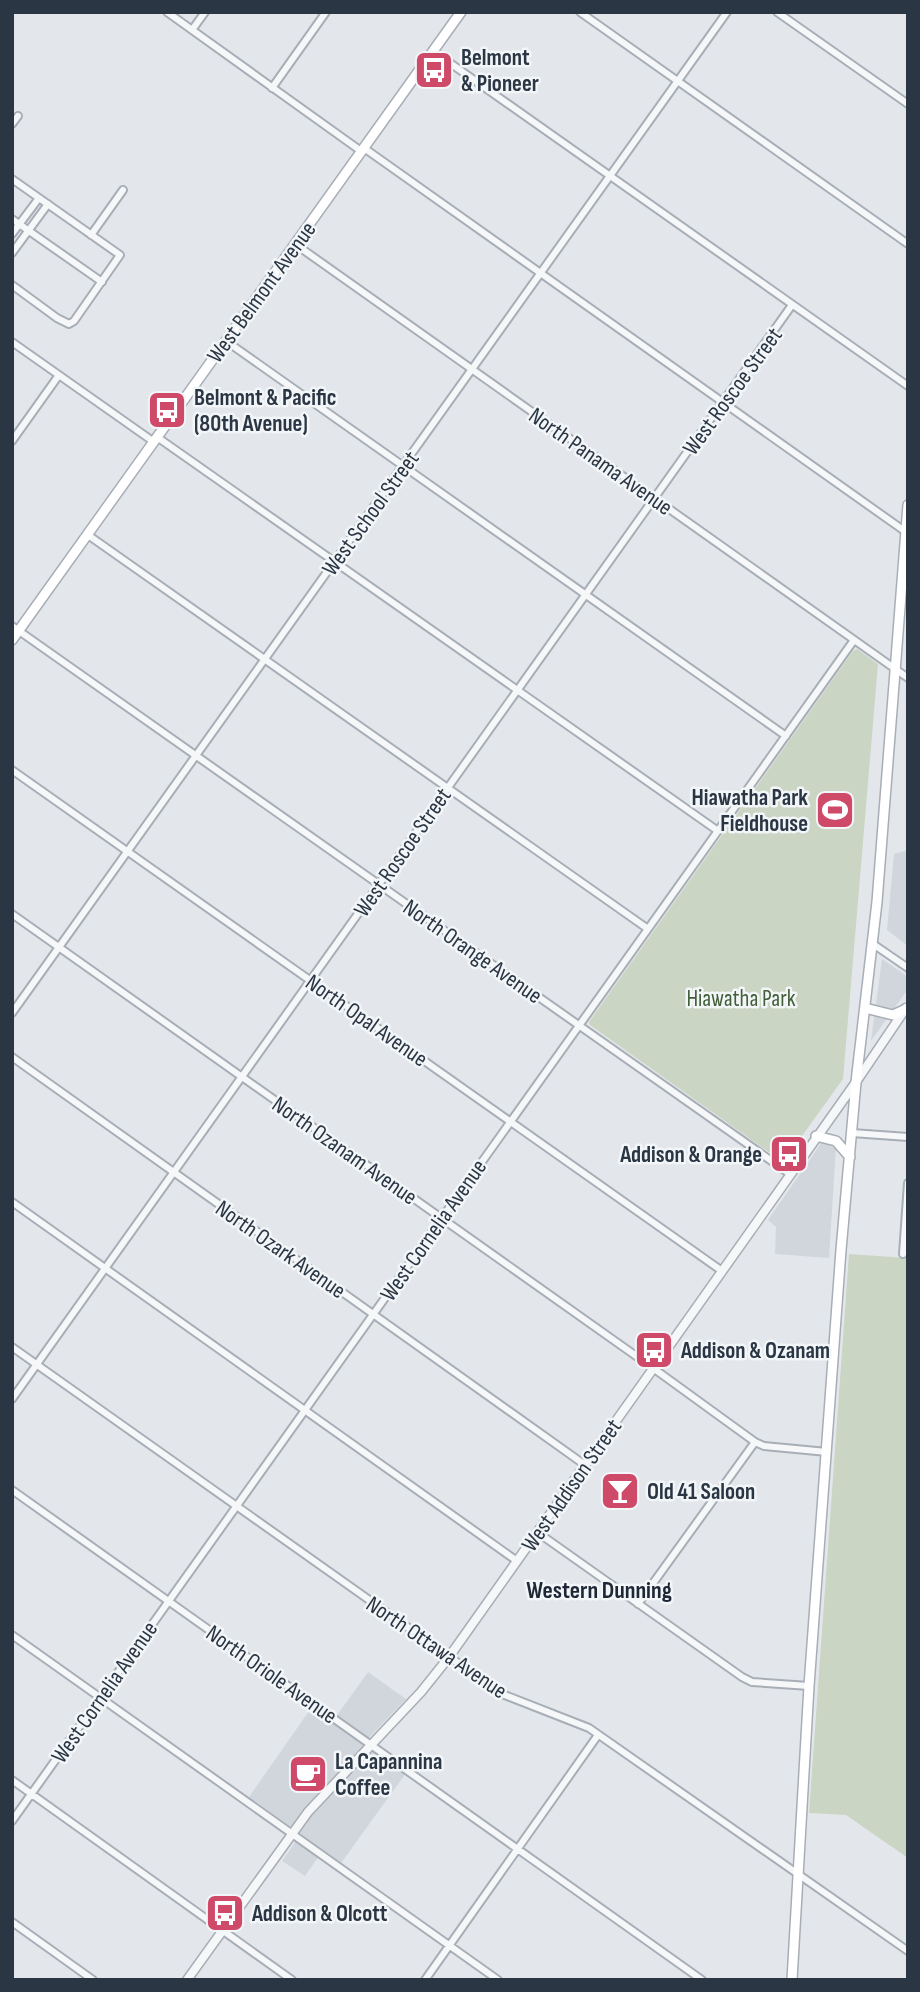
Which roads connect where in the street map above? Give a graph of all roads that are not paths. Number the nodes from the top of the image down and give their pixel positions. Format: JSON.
{"nodes":[{"id":1,"x":167,"y":12,"type":"edge"},
{"id":2,"x":205,"y":12,"type":"edge"},
{"id":3,"x":326,"y":12,"type":"edge"},
{"id":4,"x":461,"y":12,"type":"edge"},
{"id":5,"x":580,"y":12,"type":"edge"},
{"id":6,"x":727,"y":12,"type":"edge"},
{"id":7,"x":777,"y":12,"type":"edge"},
{"id":8,"x":192,"y":30,"type":"junction"},
{"id":9,"x":433,"y":51,"type":"junction"},
{"id":10,"x":678,"y":82,"type":"junction"},
{"id":11,"x":272,"y":88,"type":"junction"},
{"id":12,"x":908,"y":104,"type":"edge"},
{"id":13,"x":18,"y":116,"type":"dead end"},
{"id":14,"x":12,"y":124,"type":"edge"},
{"id":15,"x":363,"y":150,"type":"junction"},
{"id":16,"x":611,"y":175,"type":"junction"},
{"id":17,"x":12,"y":179,"type":"edge"},
{"id":18,"x":122,"y":190,"type":"dead end"},
{"id":19,"x":39,"y":198,"type":"junction"},
{"id":20,"x":48,"y":204,"type":"junction"},
{"id":21,"x":12,"y":219,"type":"edge"},
{"id":22,"x":19,"y":224,"type":"junction"},
{"id":23,"x":28,"y":230,"type":"junction"},
{"id":24,"x":12,"y":234,"type":"edge"},
{"id":25,"x":91,"y":235,"type":"junction"},
{"id":26,"x":295,"y":244,"type":"junction"},
{"id":27,"x":908,"y":244,"type":"edge"},
{"id":28,"x":12,"y":253,"type":"edge"},
{"id":29,"x":541,"y":273,"type":"junction"},
{"id":30,"x":102,"y":282,"type":"junction"},
{"id":31,"x":12,"y":285,"type":"edge"},
{"id":32,"x":792,"y":305,"type":"junction"},
{"id":33,"x":226,"y":341,"type":"junction"},
{"id":34,"x":12,"y":342,"type":"edge"},
{"id":35,"x":472,"y":370,"type":"junction"},
{"id":36,"x":59,"y":375,"type":"junction"},
{"id":37,"x":908,"y":386,"type":"edge"},
{"id":38,"x":723,"y":402,"type":"junction"},
{"id":39,"x":155,"y":440,"type":"junction"},
{"id":40,"x":12,"y":441,"type":"edge"},
{"id":41,"x":403,"y":466,"type":"junction"},
{"id":42,"x":654,"y":499,"type":"junction"},
{"id":43,"x":908,"y":505,"type":"edge"},
{"id":44,"x":907,"y":532,"type":"edge"},
{"id":45,"x":88,"y":534,"type":"junction"},
{"id":46,"x":335,"y":561,"type":"junction"},
{"id":47,"x":586,"y":595,"type":"junction"},
{"id":48,"x":16,"y":628,"type":"edge"},
{"id":49,"x":12,"y":640,"type":"edge"},
{"id":50,"x":854,"y":640,"type":"junction"},
{"id":51,"x":264,"y":660,"type":"junction"},
{"id":52,"x":895,"y":670,"type":"junction"},
{"id":53,"x":908,"y":678,"type":"edge"},
{"id":54,"x":518,"y":690,"type":"junction"},
{"id":55,"x":786,"y":736,"type":"junction"},
{"id":56,"x":196,"y":756,"type":"junction"},
{"id":57,"x":12,"y":770,"type":"edge"},
{"id":58,"x":448,"y":788,"type":"junction"},
{"id":59,"x":718,"y":831,"type":"junction"},
{"id":60,"x":128,"y":851,"type":"junction"},
{"id":61,"x":379,"y":885,"type":"junction"},
{"id":62,"x":12,"y":914,"type":"edge"},
{"id":63,"x":648,"y":929,"type":"junction"},
{"id":64,"x":873,"y":944,"type":"junction"},
{"id":65,"x":59,"y":947,"type":"junction"},
{"id":66,"x":908,"y":968,"type":"edge"},
{"id":67,"x":311,"y":981,"type":"junction"},
{"id":68,"x":907,"y":1007,"type":"edge"},
{"id":69,"x":865,"y":1008,"type":"junction"},
{"id":70,"x":12,"y":1013,"type":"edge"},
{"id":71,"x":579,"y":1026,"type":"junction"},
{"id":72,"x":12,"y":1057,"type":"edge"},
{"id":73,"x":242,"y":1076,"type":"junction"},
{"id":74,"x":856,"y":1082,"type":"junction"},
{"id":75,"x":511,"y":1122,"type":"junction"},
{"id":76,"x":852,"y":1133,"type":"junction"},
{"id":77,"x":816,"y":1136,"type":"junction"},
{"id":78,"x":908,"y":1137,"type":"edge"},
{"id":79,"x":850,"y":1157,"type":"junction"},
{"id":80,"x":174,"y":1172,"type":"junction"},
{"id":81,"x":790,"y":1174,"type":"junction"},
{"id":82,"x":908,"y":1183,"type":"edge"},
{"id":83,"x":12,"y":1202,"type":"edge"},
{"id":84,"x":442,"y":1218,"type":"junction"},
{"id":85,"x":903,"y":1254,"type":"dead end"},
{"id":86,"x":106,"y":1268,"type":"junction"},
{"id":87,"x":722,"y":1271,"type":"junction"},
{"id":88,"x":373,"y":1314,"type":"junction"},
{"id":89,"x":12,"y":1347,"type":"edge"},
{"id":90,"x":37,"y":1364,"type":"junction"},
{"id":91,"x":653,"y":1367,"type":"junction"},
{"id":92,"x":12,"y":1399,"type":"edge"},
{"id":93,"x":305,"y":1410,"type":"junction"},
{"id":94,"x":755,"y":1442,"type":"junction"},
{"id":95,"x":827,"y":1452,"type":"junction"},
{"id":96,"x":585,"y":1465,"type":"junction"},
{"id":97,"x":12,"y":1490,"type":"edge"},
{"id":98,"x":236,"y":1506,"type":"junction"},
{"id":99,"x":537,"y":1532,"type":"junction"},
{"id":100,"x":517,"y":1562,"type":"junction"},
{"id":101,"x":169,"y":1601,"type":"junction"},
{"id":102,"x":638,"y":1604,"type":"junction"},
{"id":103,"x":12,"y":1635,"type":"edge"},
{"id":104,"x":449,"y":1657,"type":"junction"},
{"id":105,"x":809,"y":1686,"type":"junction"},
{"id":106,"x":100,"y":1697,"type":"junction"},
{"id":107,"x":598,"y":1735,"type":"junction"},
{"id":108,"x":372,"y":1745,"type":"junction"},
{"id":109,"x":12,"y":1780,"type":"edge"},
{"id":110,"x":32,"y":1794,"type":"junction"},
{"id":111,"x":12,"y":1821,"type":"edge"},
{"id":112,"x":291,"y":1833,"type":"junction"},
{"id":113,"x":518,"y":1849,"type":"junction"},
{"id":114,"x":797,"y":1874,"type":"junction"},
{"id":115,"x":12,"y":1922,"type":"edge"},
{"id":116,"x":223,"y":1930,"type":"junction"},
{"id":117,"x":449,"y":1945,"type":"junction"},
{"id":118,"x":908,"y":1951,"type":"edge"},
{"id":119,"x":93,"y":1980,"type":"edge"},
{"id":120,"x":187,"y":1980,"type":"edge"},
{"id":121,"x":292,"y":1980,"type":"edge"},
{"id":122,"x":425,"y":1980,"type":"edge"},
{"id":123,"x":498,"y":1980,"type":"edge"},
{"id":124,"x":702,"y":1980,"type":"edge"},
{"id":125,"x":792,"y":1980,"type":"edge"}],
"edges":[{"from":1,"to":8,"type":"street"},
{"from":2,"to":8,"type":"street"},
{"from":3,"to":11,"type":"street"},
{"from":4,"to":9,"type":"main road","name":"West Belmont Avenue"},
{"from":5,"to":10,"type":"street"},
{"from":6,"to":10,"type":"street","name":"West School Street"},
{"from":7,"to":12,"type":"street"},
{"from":8,"to":11,"type":"street"},
{"from":9,"to":15,"type":"main road","name":"West Belmont Avenue"},
{"from":9,"to":16,"type":"street"},
{"from":10,"to":16,"type":"street","name":"West School Street"},
{"from":10,"to":27,"type":"street"},
{"from":11,"to":15,"type":"street"},
{"from":13,"to":14,"type":"street"},
{"from":15,"to":26,"type":"main road","name":"West Belmont Avenue"},
{"from":15,"to":29,"type":"street"},
{"from":16,"to":29,"type":"street","name":"West School Street"},
{"from":16,"to":32,"type":"street"},
{"from":17,"to":19,"type":"street"},
{"from":18,"to":25,"type":"street"},
{"from":19,"to":20,"type":"street"},
{"from":19,"to":22,"type":"street"},
{"from":20,"to":23,"type":"street"},
{"from":20,"to":25,"type":"street"},
{"from":21,"to":22,"type":"street"},
{"from":22,"to":23,"type":"street"},
{"from":22,"to":24,"type":"street"},
{"from":23,"to":28,"type":"street"},
{"from":23,"to":30,"type":"street"},
{"from":25,"to":30,"type":"street"},
{"from":26,"to":33,"type":"main road","name":"West Belmont Avenue"},
{"from":26,"to":35,"type":"street","name":"North Panama Avenue"},
{"from":29,"to":35,"type":"street","name":"West School Street"},
{"from":29,"to":38,"type":"street"},
{"from":30,"to":31,"type":"street"},
{"from":32,"to":37,"type":"street"},
{"from":32,"to":38,"type":"street","name":"West Roscoe Street"},
{"from":33,"to":39,"type":"main road","name":"West Belmont Avenue"},
{"from":33,"to":41,"type":"street"},
{"from":34,"to":36,"type":"street"},
{"from":35,"to":41,"type":"street","name":"West School Street"},
{"from":35,"to":42,"type":"street","name":"North Panama Avenue"},
{"from":36,"to":39,"type":"street"},
{"from":36,"to":40,"type":"street"},
{"from":38,"to":42,"type":"street","name":"West Roscoe Street"},
{"from":38,"to":44,"type":"street"},
{"from":39,"to":45,"type":"main road","name":"West Belmont Avenue"},
{"from":39,"to":46,"type":"street"},
{"from":41,"to":46,"type":"street","name":"West School Street"},
{"from":41,"to":47,"type":"street"},
{"from":42,"to":47,"type":"street","name":"West Roscoe Street"},
{"from":42,"to":50,"type":"street","name":"North Panama Avenue"},
{"from":43,"to":44,"type":"main road"},
{"from":44,"to":52,"type":"main road"},
{"from":45,"to":48,"type":"main road","name":"West Belmont Avenue"},
{"from":45,"to":51,"type":"street"},
{"from":46,"to":51,"type":"street","name":"West School Street"},
{"from":46,"to":54,"type":"street"},
{"from":47,"to":54,"type":"street","name":"West Roscoe Street"},
{"from":47,"to":55,"type":"street"},
{"from":48,"to":49,"type":"main road","name":"West Belmont Avenue"},
{"from":48,"to":56,"type":"street","name":"North Orange Avenue"},
{"from":50,"to":52,"type":"street","name":"North Panama Avenue"},
{"from":50,"to":55,"type":"street","name":"West Cornelia Avenue"},
{"from":51,"to":56,"type":"street","name":"West School Street"},
{"from":51,"to":58,"type":"street"},
{"from":52,"to":53,"type":"street","name":"North Panama Avenue"},
{"from":52,"to":64,"type":"main road"},
{"from":54,"to":58,"type":"street","name":"West Roscoe Street"},
{"from":54,"to":59,"type":"street"},
{"from":55,"to":59,"type":"street","name":"West Cornelia Avenue"},
{"from":56,"to":60,"type":"street","name":"West School Street"},
{"from":56,"to":61,"type":"street","name":"North Orange Avenue"},
{"from":57,"to":60,"type":"street","name":"North Opal Avenue"},
{"from":58,"to":61,"type":"street","name":"West Roscoe Street"},
{"from":58,"to":63,"type":"street"},
{"from":59,"to":63,"type":"street","name":"West Cornelia Avenue"},
{"from":60,"to":65,"type":"street","name":"West School Street"},
{"from":60,"to":67,"type":"street","name":"North Opal Avenue"},
{"from":61,"to":67,"type":"street","name":"West Roscoe Street"},
{"from":61,"to":71,"type":"street","name":"North Orange Avenue"},
{"from":62,"to":65,"type":"street","name":"North Ozanam Avenue"},
{"from":63,"to":71,"type":"street","name":"West Cornelia Avenue"},
{"from":64,"to":66,"type":"street"},
{"from":64,"to":69,"type":"main road"},
{"from":65,"to":70,"type":"street","name":"West School Street"},
{"from":65,"to":73,"type":"street","name":"North Ozanam Avenue"},
{"from":67,"to":73,"type":"street","name":"West Roscoe Street"},
{"from":67,"to":75,"type":"street","name":"North Opal Avenue"},
{"from":68,"to":69,"type":"main road"},
{"from":68,"to":74,"type":"street","name":"West Addison Street"},
{"from":69,"to":74,"type":"main road"},
{"from":71,"to":75,"type":"street","name":"West Cornelia Avenue"},
{"from":71,"to":81,"type":"street","name":"North Orange Avenue"},
{"from":72,"to":80,"type":"street","name":"North Ozark Avenue"},
{"from":73,"to":80,"type":"street","name":"West Roscoe Street"},
{"from":73,"to":84,"type":"street","name":"North Ozanam Avenue"},
{"from":74,"to":76,"type":"main road"},
{"from":74,"to":77,"type":"street","name":"West Addison Street"},
{"from":75,"to":84,"type":"street","name":"West Cornelia Avenue"},
{"from":75,"to":87,"type":"street","name":"North Opal Avenue"},
{"from":76,"to":78,"type":"street"},
{"from":76,"to":79,"type":"main road"},
{"from":77,"to":79,"type":"main road"},
{"from":77,"to":81,"type":"street","name":"West Addison Street"},
{"from":79,"to":95,"type":"main road"},
{"from":80,"to":86,"type":"street","name":"West Roscoe Street"},
{"from":80,"to":88,"type":"street","name":"North Ozark Avenue"},
{"from":81,"to":87,"type":"street","name":"West Addison Street"},
{"from":82,"to":85,"type":"street"},
{"from":83,"to":86,"type":"street"},
{"from":84,"to":88,"type":"street","name":"West Cornelia Avenue"},
{"from":84,"to":91,"type":"street","name":"North Ozanam Avenue"},
{"from":86,"to":90,"type":"street","name":"West Roscoe Street"},
{"from":86,"to":93,"type":"street"},
{"from":87,"to":91,"type":"street","name":"West Addison Street"},
{"from":88,"to":93,"type":"street","name":"West Cornelia Avenue"},
{"from":88,"to":96,"type":"street","name":"North Ozark Avenue"},
{"from":89,"to":90,"type":"street","name":"North Ottawa Avenue"},
{"from":90,"to":92,"type":"street","name":"West Roscoe Street"},
{"from":90,"to":98,"type":"street","name":"North Ottawa Avenue"},
{"from":91,"to":94,"type":"street","name":"North Ozanam Avenue"},
{"from":91,"to":96,"type":"street","name":"West Addison Street"},
{"from":93,"to":98,"type":"street","name":"West Cornelia Avenue"},
{"from":93,"to":100,"type":"street"},
{"from":94,"to":95,"type":"street","name":"North Ozanam Avenue"},
{"from":94,"to":102,"type":"street"},
{"from":95,"to":105,"type":"main road"},
{"from":96,"to":99,"type":"street","name":"West Addison Street"},
{"from":97,"to":101,"type":"street","name":"North Oriole Avenue"},
{"from":98,"to":101,"type":"street","name":"West Cornelia Avenue"},
{"from":98,"to":104,"type":"street","name":"North Ottawa Avenue"},
{"from":99,"to":100,"type":"street","name":"West Addison Street"},
{"from":99,"to":102,"type":"street"},
{"from":100,"to":104,"type":"street","name":"West Addison Street"},
{"from":101,"to":106,"type":"street","name":"West Cornelia Avenue"},
{"from":101,"to":108,"type":"street","name":"North Oriole Avenue"},
{"from":102,"to":105,"type":"street"},
{"from":103,"to":106,"type":"street"},
{"from":104,"to":107,"type":"street","name":"North Ottawa Avenue"},
{"from":104,"to":108,"type":"street","name":"West Addison Street"},
{"from":105,"to":114,"type":"main road"},
{"from":106,"to":110,"type":"street","name":"West Cornelia Avenue"},
{"from":106,"to":112,"type":"street"},
{"from":107,"to":113,"type":"street"},
{"from":107,"to":114,"type":"street","name":"North Ottawa Avenue"},
{"from":108,"to":112,"type":"street","name":"West Addison Street"},
{"from":108,"to":113,"type":"street","name":"North Oriole Avenue"},
{"from":109,"to":110,"type":"street"},
{"from":110,"to":111,"type":"street","name":"West Cornelia Avenue"},
{"from":110,"to":116,"type":"street"},
{"from":112,"to":116,"type":"street","name":"West Addison Street"},
{"from":112,"to":117,"type":"street"},
{"from":113,"to":117,"type":"street"},
{"from":113,"to":124,"type":"street","name":"North Oriole Avenue"},
{"from":114,"to":118,"type":"street","name":"North Ottawa Avenue"},
{"from":114,"to":125,"type":"main road"},
{"from":115,"to":119,"type":"street"},
{"from":116,"to":120,"type":"street","name":"West Addison Street"},
{"from":116,"to":121,"type":"street"},
{"from":117,"to":122,"type":"street"},
{"from":117,"to":123,"type":"street"}]}
